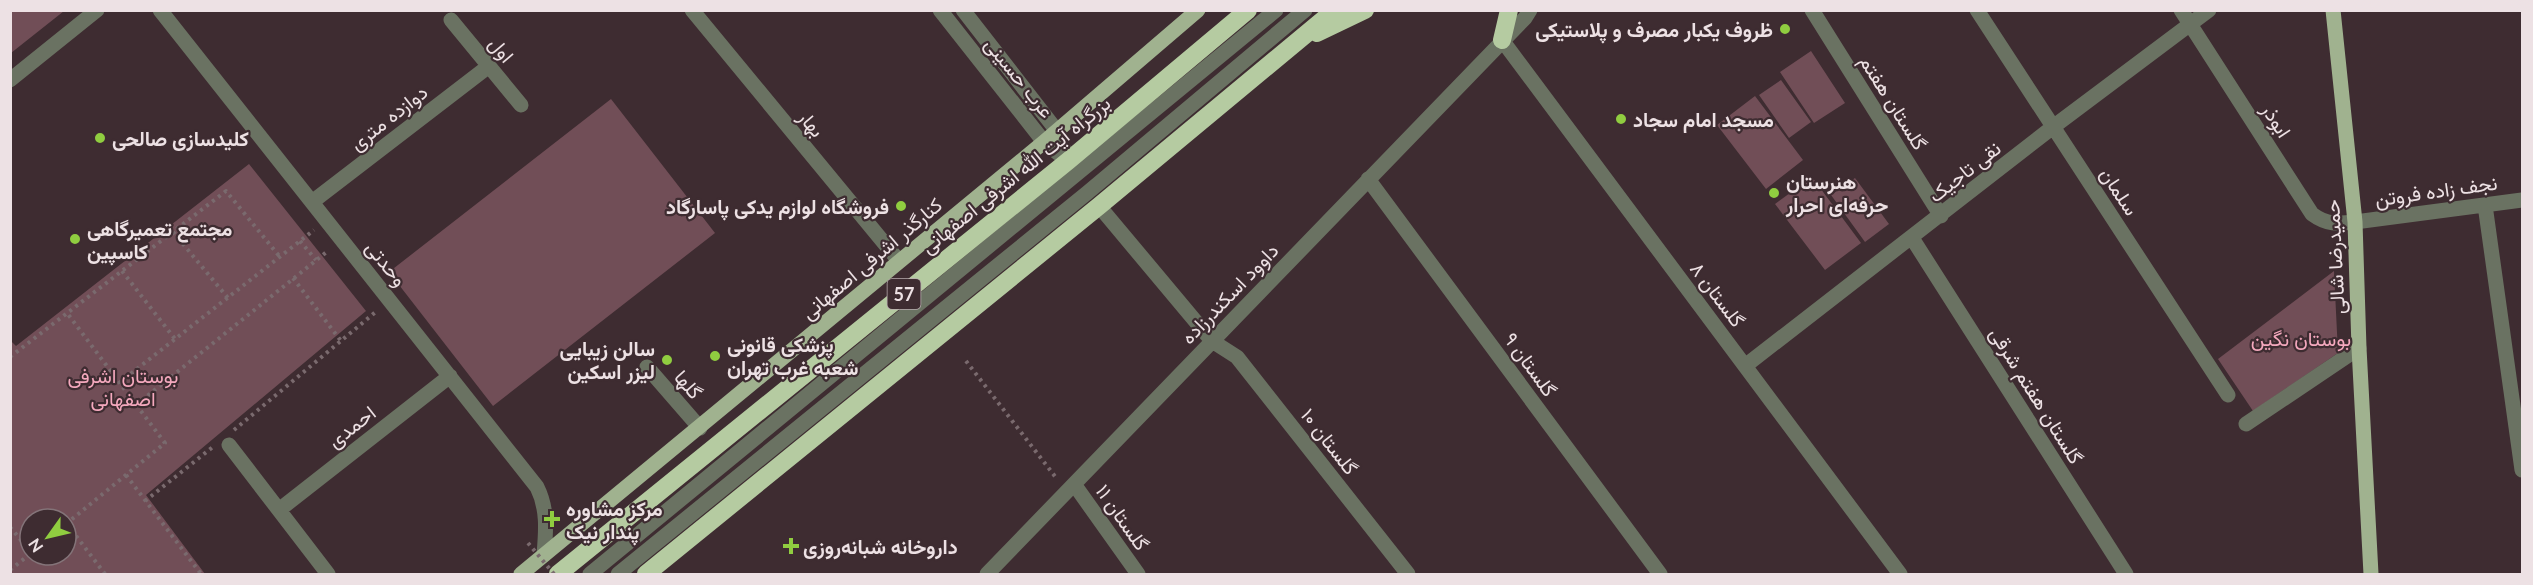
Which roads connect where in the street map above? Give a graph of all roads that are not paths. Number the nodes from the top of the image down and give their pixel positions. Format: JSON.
{"nodes":[{"id":1,"x":98,"y":10,"type":"edge"},
{"id":2,"x":160,"y":10,"type":"edge"},
{"id":3,"x":692,"y":10,"type":"edge"},
{"id":4,"x":940,"y":10,"type":"edge"},
{"id":5,"x":963,"y":10,"type":"edge"},
{"id":6,"x":1198,"y":10,"type":"edge"},
{"id":7,"x":1248,"y":10,"type":"edge"},
{"id":8,"x":1276,"y":10,"type":"edge"},
{"id":9,"x":1305,"y":10,"type":"edge"},
{"id":10,"x":1335,"y":10,"type":"edge"},
{"id":11,"x":1365,"y":10,"type":"edge"},
{"id":12,"x":1509,"y":10,"type":"edge"},
{"id":13,"x":1530,"y":10,"type":"edge"},
{"id":14,"x":1812,"y":10,"type":"edge"},
{"id":15,"x":1977,"y":10,"type":"edge"},
{"id":16,"x":2181,"y":10,"type":"edge"},
{"id":17,"x":2209,"y":10,"type":"edge"},
{"id":18,"x":2333,"y":10,"type":"edge"},
{"id":19,"x":451,"y":20,"type":"dead end"},
{"id":20,"x":2191,"y":25,"type":"junction"},
{"id":21,"x":1299,"y":40,"type":"junction"},
{"id":22,"x":1502,"y":40,"type":"junction"},
{"id":23,"x":489,"y":66,"type":"junction"},
{"id":24,"x":10,"y":80,"type":"edge"},
{"id":25,"x":521,"y":105,"type":"dead end"},
{"id":26,"x":2053,"y":127,"type":"junction"},
{"id":27,"x":1057,"y":131,"type":"junction"},
{"id":28,"x":1044,"y":142,"type":"junction"},
{"id":29,"x":1068,"y":161,"type":"junction"},
{"id":30,"x":1368,"y":179,"type":"junction"},
{"id":31,"x":2523,"y":200,"type":"edge"},
{"id":32,"x":312,"y":202,"type":"junction"},
{"id":33,"x":2485,"y":205,"type":"junction"},
{"id":34,"x":1099,"y":206,"type":"junction"},
{"id":35,"x":1941,"y":216,"type":"junction"},
{"id":36,"x":2355,"y":222,"type":"junction"},
{"id":37,"x":1912,"y":238,"type":"junction"},
{"id":38,"x":899,"y":261,"type":"junction"},
{"id":39,"x":1212,"y":341,"type":"junction"},
{"id":40,"x":2359,"y":348,"type":"junction"},
{"id":41,"x":1745,"y":366,"type":"junction"},
{"id":42,"x":647,"y":367,"type":"dead end"},
{"id":43,"x":450,"y":376,"type":"junction"},
{"id":44,"x":2228,"y":395,"type":"dead end"},
{"id":45,"x":2246,"y":424,"type":"dead end"},
{"id":46,"x":700,"y":428,"type":"junction"},
{"id":47,"x":226,"y":440,"type":"road end"},
{"id":48,"x":2523,"y":470,"type":"edge"},
{"id":49,"x":1070,"y":488,"type":"junction"},
{"id":50,"x":279,"y":510,"type":"junction"},
{"id":51,"x":568,"y":536,"type":"junction"},
{"id":52,"x":582,"y":554,"type":"junction"},
{"id":53,"x":544,"y":555,"type":"junction"},
{"id":54,"x":328,"y":574,"type":"edge"},
{"id":55,"x":521,"y":574,"type":"edge"},
{"id":56,"x":556,"y":574,"type":"edge"},
{"id":57,"x":590,"y":574,"type":"edge"},
{"id":58,"x":618,"y":574,"type":"edge"},
{"id":59,"x":646,"y":574,"type":"edge"},
{"id":60,"x":987,"y":574,"type":"edge"},
{"id":61,"x":1138,"y":574,"type":"edge"},
{"id":62,"x":1408,"y":574,"type":"edge"},
{"id":63,"x":1660,"y":574,"type":"edge"},
{"id":64,"x":1900,"y":574,"type":"edge"},
{"id":65,"x":2126,"y":574,"type":"edge"},
{"id":66,"x":2371,"y":574,"type":"edge"}],
"edges":[{"from":1,"to":24,"type":"street"},
{"from":2,"to":32,"type":"street","name":"وحدتی"},
{"from":3,"to":38,"type":"street","name":"بهار"},
{"from":4,"to":28,"type":"street","name":"عرب حسینی"},
{"from":5,"to":27,"type":"street","name":"عرب حسینی"},
{"from":6,"to":27,"type":"main road","name":"کنارگذر اشرفی اصفهانی"},
{"from":7,"to":29,"type":"highway","name":"بزرگراه آیت الله اشرفی اصفهانی","number":"57"},
{"from":8,"to":57,"type":"street"},
{"from":9,"to":58,"type":"street"},
{"from":10,"to":21,"type":"highway"},
{"from":11,"to":21,"type":"highway"},
{"from":12,"to":22,"type":"highway"},
{"from":13,"to":22,"type":"street","name":"داوود اسکندرزاده"},
{"from":14,"to":35,"type":"street","name":"گلستان هفتم"},
{"from":15,"to":26,"type":"street","name":"سلمان"},
{"from":16,"to":20,"type":"street","name":"ابوذر"},
{"from":17,"to":20,"type":"street","name":"نقی تاجیک"},
{"from":18,"to":36,"type":"main road","name":"حمیدرضا شالی"},
{"from":19,"to":23,"type":"street","name":"اول"},
{"from":20,"to":26,"type":"street","name":"نقی تاجیک"},
{"from":20,"to":36,"type":"street","name":"ابوذر"},
{"from":21,"to":34,"type":"highway"},
{"from":22,"to":30,"type":"street","name":"داوود اسکندرزاده"},
{"from":22,"to":41,"type":"street","name":"گلستان ٨"},
{"from":23,"to":25,"type":"street","name":"اول"},
{"from":23,"to":32,"type":"street","name":"دوازده متری"},
{"from":26,"to":35,"type":"street","name":"نقی تاجیک"},
{"from":26,"to":44,"type":"street","name":"سلمان"},
{"from":27,"to":28,"type":"main road","name":"کنارگذر اشرفی اصفهانی"},
{"from":27,"to":29,"type":"street","name":"عرب حسینی"},
{"from":28,"to":29,"type":"street","name":"عرب حسینی"},
{"from":28,"to":38,"type":"main road","name":"کنارگذر اشرفی اصفهانی"},
{"from":29,"to":52,"type":"highway","name":"بزرگراه آیت الله اشرفی اصفهانی","number":"57"},
{"from":30,"to":39,"type":"street","name":"داوود اسکندرزاده"},
{"from":30,"to":63,"type":"street","name":"گلستان ۹"},
{"from":31,"to":33,"type":"street","name":"نجف زاده فروتن"},
{"from":32,"to":43,"type":"street","name":"وحدتی"},
{"from":33,"to":36,"type":"street","name":"نجف زاده فروتن"},
{"from":33,"to":48,"type":"street"},
{"from":34,"to":39,"type":"street","name":"گلستان ۱۰"},
{"from":34,"to":59,"type":"highway"},
{"from":35,"to":37,"type":"street","name":"نقی تاجیک"},
{"from":36,"to":40,"type":"main road","name":"حمیدرضا شالی"},
{"from":37,"to":41,"type":"street","name":"نقی تاجیک"},
{"from":37,"to":65,"type":"street","name":"گلستان هفتم شرقی"},
{"from":38,"to":46,"type":"main road","name":"کنارگذر اشرفی اصفهانی"},
{"from":39,"to":49,"type":"street","name":"داوود اسکندرزاده"},
{"from":39,"to":62,"type":"street","name":"گلستان ۱۰"},
{"from":40,"to":45,"type":"street"},
{"from":40,"to":66,"type":"main road","name":"حمیدرضا شالی"},
{"from":41,"to":64,"type":"street","name":"گلستان ٨"},
{"from":42,"to":46,"type":"street","name":"گلها"},
{"from":43,"to":50,"type":"street","name":"احمدی"},
{"from":43,"to":53,"type":"street","name":"وحدتی"},
{"from":46,"to":51,"type":"main road","name":"کنارگذر اشرفی اصفهانی"},
{"from":47,"to":50,"type":"street"},
{"from":49,"to":60,"type":"street","name":"داوود اسکندرزاده"},
{"from":49,"to":61,"type":"street","name":"گلستان ۱۱"},
{"from":50,"to":54,"type":"street"},
{"from":51,"to":52,"type":"main road"},
{"from":51,"to":53,"type":"main road","name":"کنارگذر اشرفی اصفهانی"},
{"from":52,"to":56,"type":"highway","name":"بزرگراه آیت الله اشرفی اصفهانی","number":"57"},
{"from":53,"to":55,"type":"main road","name":"کنارگذر اشرفی اصفهانی"}]}
